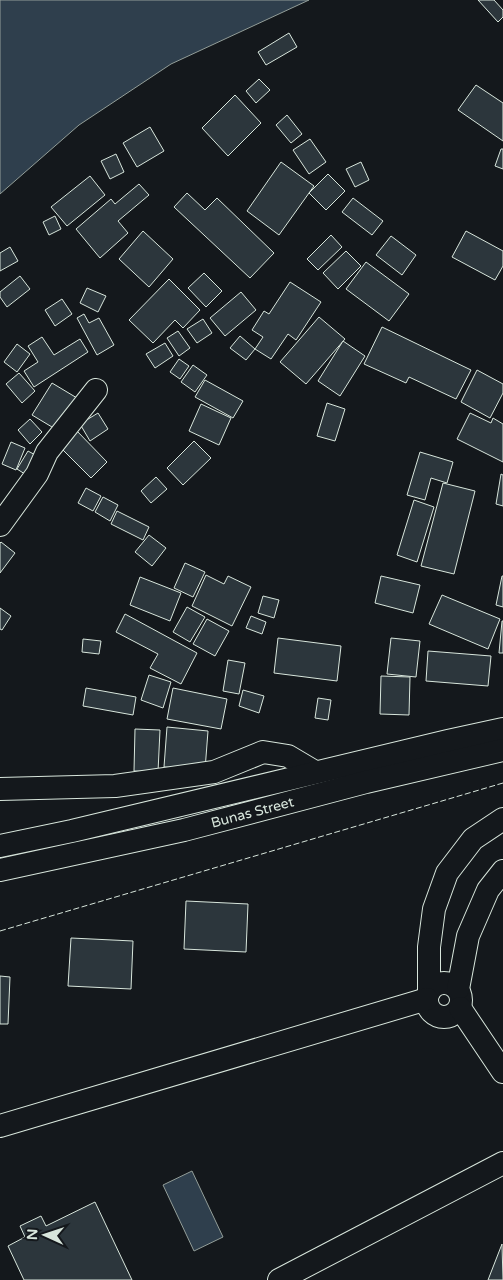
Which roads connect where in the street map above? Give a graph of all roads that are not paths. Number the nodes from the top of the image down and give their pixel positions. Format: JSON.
{"nodes":[{"id":1,"x":96,"y":390,"type":"dead end"},
{"id":2,"x":0,"y":525,"type":"edge"},
{"id":3,"x":503,"y":729,"type":"edge"},
{"id":4,"x":503,"y":750,"type":"edge"},
{"id":5,"x":314,"y":772,"type":"junction"},
{"id":6,"x":0,"y":789,"type":"edge"},
{"id":7,"x":503,"y":819,"type":"edge"},
{"id":8,"x":0,"y":846,"type":"edge"},
{"id":9,"x":0,"y":870,"type":"edge"},
{"id":10,"x":503,"y":871,"type":"edge"},
{"id":11,"x":428,"y":996,"type":"junction"},
{"id":12,"x":459,"y":998,"type":"junction"},
{"id":13,"x":503,"y":1072,"type":"edge"},
{"id":14,"x":0,"y":1126,"type":"edge"},
{"id":15,"x":503,"y":1163,"type":"edge"},
{"id":16,"x":279,"y":1280,"type":"edge"}],
"edges":[{"from":1,"to":2,"type":"street"},
{"from":3,"to":5,"type":"street","name":"Bunas Street"},
{"from":4,"to":9,"type":"street","name":"Bunas Street"},
{"from":5,"to":6,"type":"street"},
{"from":5,"to":8,"type":"street","name":"Bunas Street"},
{"from":7,"to":11,"type":"street"},
{"from":10,"to":12,"type":"street"},
{"from":11,"to":12,"type":"street"},
{"from":11,"to":14,"type":"street"},
{"from":12,"to":13,"type":"street"},
{"from":15,"to":16,"type":"street"}]}
